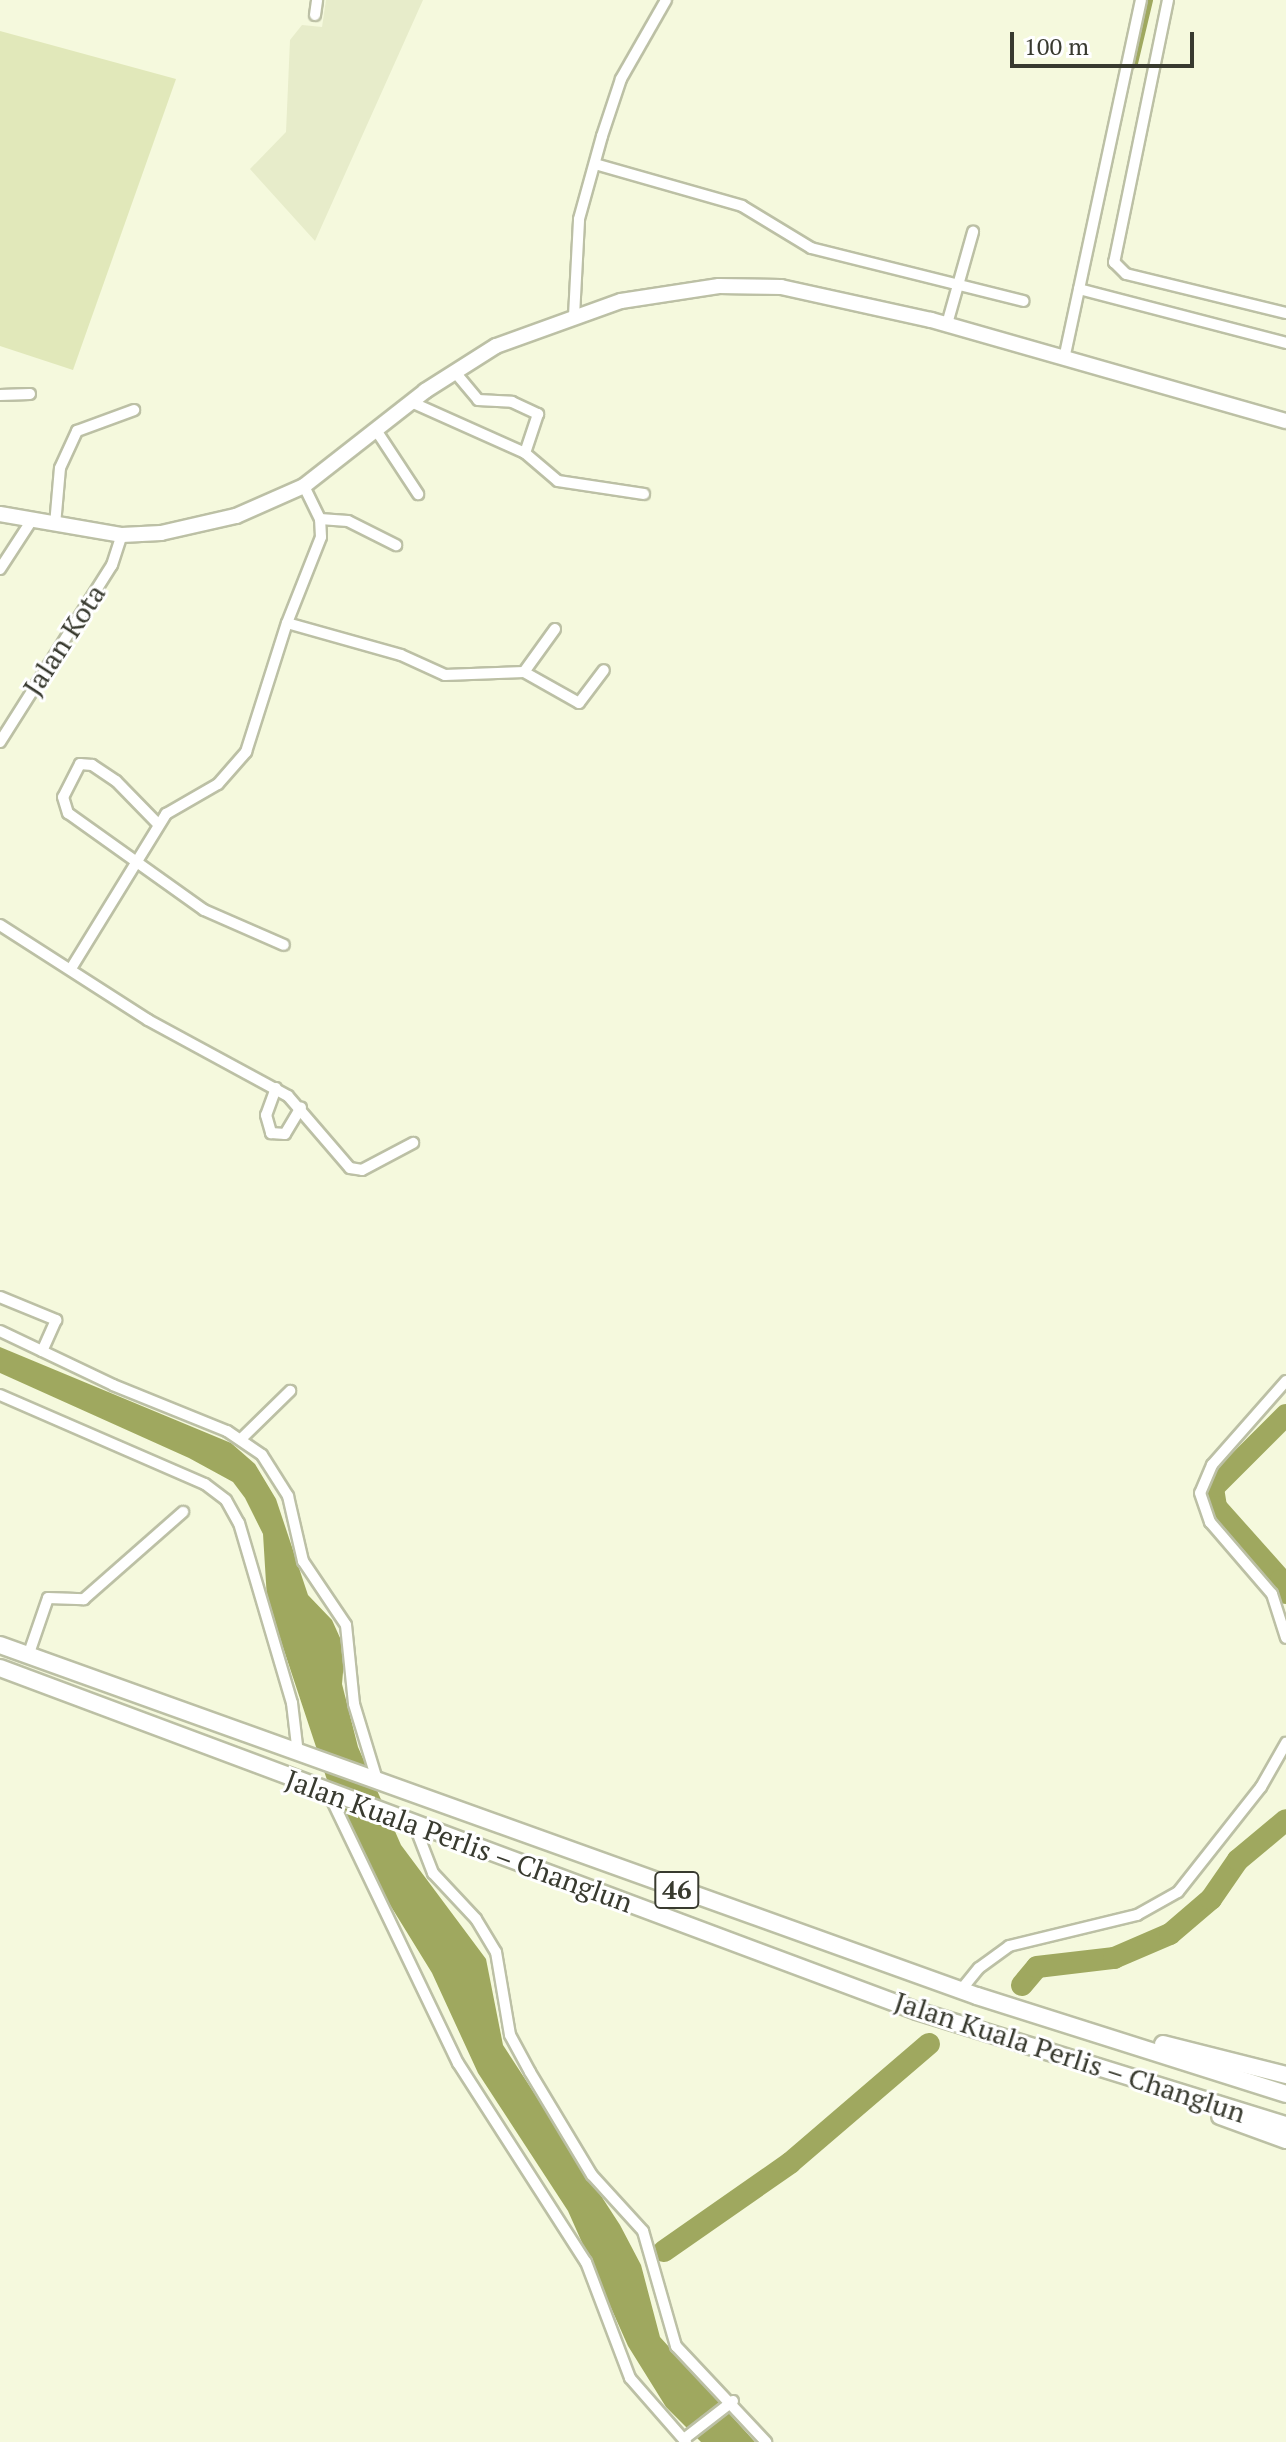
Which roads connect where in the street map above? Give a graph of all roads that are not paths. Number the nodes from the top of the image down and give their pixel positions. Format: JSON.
{"nodes":[{"id":1,"x":317,"y":0,"type":"edge"},
{"id":2,"x":666,"y":0,"type":"edge"},
{"id":3,"x":1141,"y":0,"type":"edge"},
{"id":4,"x":1168,"y":0,"type":"edge"},
{"id":5,"x":315,"y":15,"type":"dead end"},
{"id":6,"x":595,"y":164,"type":"junction"},
{"id":7,"x":973,"y":232,"type":"dead end"},
{"id":8,"x":954,"y":287,"type":"junction"},
{"id":9,"x":1079,"y":294,"type":"junction"},
{"id":10,"x":1023,"y":301,"type":"dead end"},
{"id":11,"x":1286,"y":313,"type":"edge"},
{"id":12,"x":574,"y":316,"type":"junction"},
{"id":13,"x":947,"y":324,"type":"junction"},
{"id":14,"x":1286,"y":343,"type":"edge"},
{"id":15,"x":1064,"y":359,"type":"junction"},
{"id":16,"x":454,"y":371,"type":"junction"},
{"id":17,"x":30,"y":394,"type":"dead end"},
{"id":18,"x":0,"y":395,"type":"edge"},
{"id":19,"x":411,"y":402,"type":"junction"},
{"id":20,"x":134,"y":410,"type":"dead end"},
{"id":21,"x":1286,"y":421,"type":"edge"},
{"id":22,"x":376,"y":430,"type":"junction"},
{"id":23,"x":525,"y":453,"type":"junction"},
{"id":24,"x":304,"y":486,"type":"junction"},
{"id":25,"x":418,"y":494,"type":"dead end"},
{"id":26,"x":644,"y":494,"type":"dead end"},
{"id":27,"x":0,"y":514,"type":"edge"},
{"id":28,"x":320,"y":519,"type":"junction"},
{"id":29,"x":32,"y":520,"type":"junction"},
{"id":30,"x":55,"y":525,"type":"junction"},
{"id":31,"x":122,"y":535,"type":"junction"},
{"id":32,"x":396,"y":545,"type":"dead end"},
{"id":33,"x":0,"y":569,"type":"edge"},
{"id":34,"x":287,"y":623,"type":"junction"},
{"id":35,"x":555,"y":629,"type":"dead end"},
{"id":36,"x":604,"y":670,"type":"dead end"},
{"id":37,"x":524,"y":672,"type":"junction"},
{"id":38,"x":0,"y":742,"type":"edge"},
{"id":39,"x":158,"y":824,"type":"junction"},
{"id":40,"x":137,"y":861,"type":"junction"},
{"id":41,"x":0,"y":925,"type":"edge"},
{"id":42,"x":284,"y":945,"type":"dead end"},
{"id":43,"x":72,"y":967,"type":"junction"},
{"id":44,"x":276,"y":1088,"type":"junction"},
{"id":45,"x":301,"y":1107,"type":"junction"},
{"id":46,"x":413,"y":1143,"type":"dead end"},
{"id":47,"x":0,"y":1297,"type":"edge"},
{"id":48,"x":0,"y":1331,"type":"edge"},
{"id":49,"x":42,"y":1351,"type":"junction"},
{"id":50,"x":1286,"y":1381,"type":"edge"},
{"id":51,"x":290,"y":1391,"type":"dead end"},
{"id":52,"x":0,"y":1395,"type":"edge"},
{"id":53,"x":241,"y":1439,"type":"junction"},
{"id":54,"x":183,"y":1512,"type":"dead end"},
{"id":55,"x":1286,"y":1638,"type":"edge"},
{"id":56,"x":0,"y":1645,"type":"edge"},
{"id":57,"x":28,"y":1656,"type":"junction"},
{"id":58,"x":0,"y":1668,"type":"edge"},
{"id":59,"x":1286,"y":1743,"type":"edge"},
{"id":60,"x":304,"y":1756,"type":"junction"},
{"id":61,"x":377,"y":1784,"type":"junction"},
{"id":62,"x":330,"y":1792,"type":"junction"},
{"id":63,"x":412,"y":1823,"type":"junction"},
{"id":64,"x":969,"y":1993,"type":"junction"},
{"id":65,"x":1021,"y":2009,"type":"junction"},
{"id":66,"x":1050,"y":2054,"type":"junction"},
{"id":67,"x":1286,"y":2075,"type":"edge"},
{"id":68,"x":1286,"y":2094,"type":"edge"},
{"id":69,"x":1286,"y":2125,"type":"edge"},
{"id":70,"x":1286,"y":2140,"type":"edge"},
{"id":71,"x":729,"y":2404,"type":"junction"},
{"id":72,"x":687,"y":2438,"type":"edge"},
{"id":73,"x":766,"y":2442,"type":"edge"}],
"edges":[{"from":1,"to":5,"type":"street"},
{"from":2,"to":6,"type":"street"},
{"from":3,"to":9,"type":"street"},
{"from":4,"to":11,"type":"street"},
{"from":6,"to":8,"type":"street"},
{"from":6,"to":12,"type":"street"},
{"from":7,"to":8,"type":"street"},
{"from":8,"to":10,"type":"street"},
{"from":8,"to":13,"type":"street"},
{"from":9,"to":14,"type":"street"},
{"from":9,"to":15,"type":"street"},
{"from":12,"to":13,"type":"main road"},
{"from":12,"to":16,"type":"main road"},
{"from":13,"to":15,"type":"main road"},
{"from":15,"to":21,"type":"main road"},
{"from":16,"to":19,"type":"main road"},
{"from":16,"to":23,"type":"street"},
{"from":17,"to":18,"type":"street"},
{"from":19,"to":22,"type":"main road"},
{"from":19,"to":23,"type":"street"},
{"from":20,"to":30,"type":"street"},
{"from":22,"to":24,"type":"main road"},
{"from":22,"to":25,"type":"street"},
{"from":23,"to":26,"type":"street"},
{"from":24,"to":28,"type":"street"},
{"from":24,"to":31,"type":"main road"},
{"from":27,"to":29,"type":"main road"},
{"from":28,"to":32,"type":"street"},
{"from":28,"to":34,"type":"street"},
{"from":29,"to":30,"type":"main road"},
{"from":29,"to":33,"type":"street"},
{"from":30,"to":31,"type":"main road"},
{"from":31,"to":38,"type":"street","name":"Jalan Kota"},
{"from":34,"to":37,"type":"street"},
{"from":34,"to":39,"type":"street"},
{"from":35,"to":37,"type":"street"},
{"from":36,"to":37,"type":"street"},
{"from":39,"to":40,"type":"street"},
{"from":39,"to":40,"type":"street"},
{"from":40,"to":42,"type":"street"},
{"from":40,"to":43,"type":"street"},
{"from":41,"to":43,"type":"street"},
{"from":43,"to":44,"type":"street"},
{"from":44,"to":45,"type":"street"},
{"from":44,"to":45,"type":"street"},
{"from":45,"to":46,"type":"street"},
{"from":47,"to":49,"type":"street"},
{"from":48,"to":49,"type":"street"},
{"from":49,"to":53,"type":"street"},
{"from":50,"to":55,"type":"street"},
{"from":51,"to":53,"type":"street"},
{"from":52,"to":60,"type":"street"},
{"from":53,"to":61,"type":"street"},
{"from":54,"to":57,"type":"street"},
{"from":56,"to":57,"type":"highway","name":"Jalan Kuala Perlis – Changlun","number":"46"},
{"from":57,"to":60,"type":"highway","name":"Jalan Kuala Perlis – Changlun","number":"46"},
{"from":58,"to":62,"type":"highway","name":"Jalan Kuala Perlis – Changlun","number":"46"},
{"from":59,"to":64,"type":"street"},
{"from":60,"to":61,"type":"highway","name":"Jalan Kuala Perlis – Changlun","number":"46"},
{"from":61,"to":64,"type":"highway","name":"Jalan Kuala Perlis – Changlun","number":"46"},
{"from":62,"to":63,"type":"highway","name":"Jalan Kuala Perlis – Changlun","number":"46"},
{"from":62,"to":72,"type":"street"},
{"from":63,"to":66,"type":"highway","name":"Jalan Kuala Perlis – Changlun","number":"46"},
{"from":63,"to":71,"type":"street"},
{"from":64,"to":65,"type":"highway","name":"Jalan Kuala Perlis – Changlun","number":"46"},
{"from":65,"to":67,"type":"highway"},
{"from":65,"to":68,"type":"highway","name":"Jalan Kuala Perlis – Changlun","number":"46"},
{"from":66,"to":69,"type":"highway","name":"Jalan Kuala Perlis – Changlun","number":"46"},
{"from":66,"to":70,"type":"highway"},
{"from":71,"to":72,"type":"street"},
{"from":71,"to":73,"type":"street"}]}
